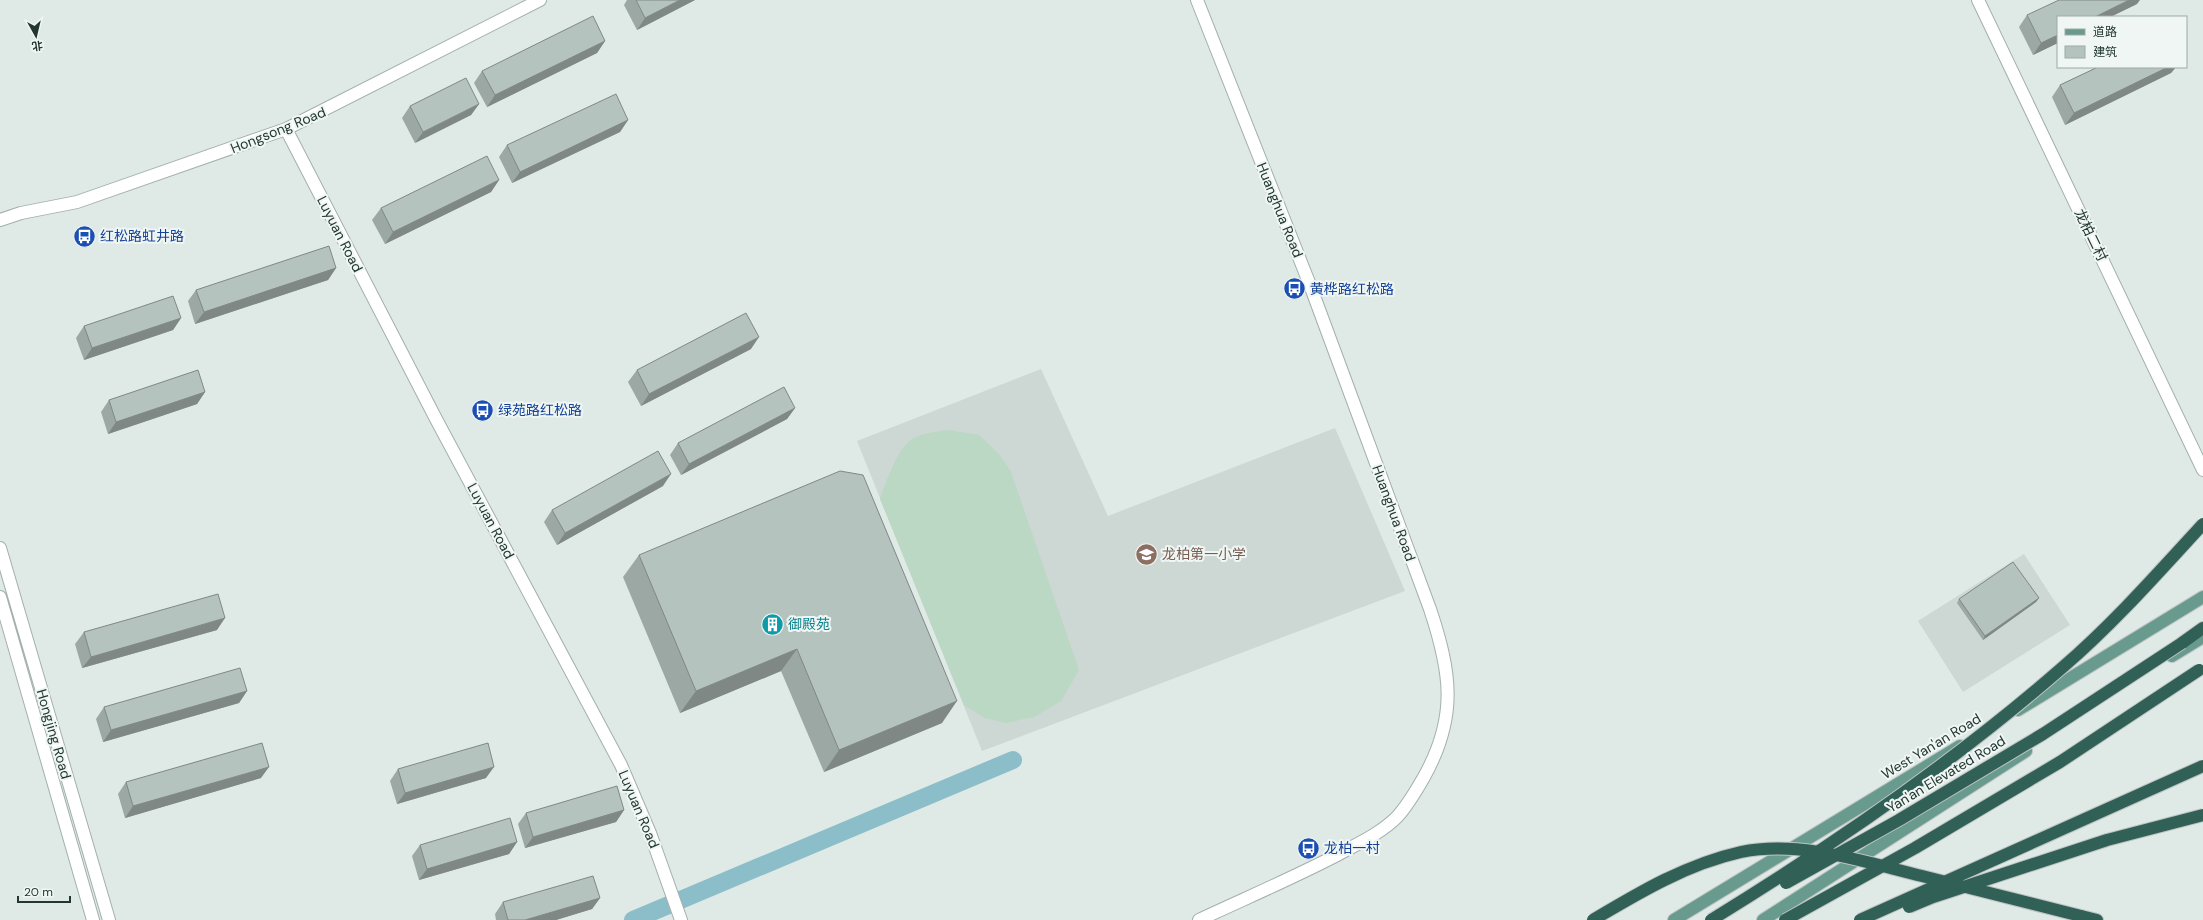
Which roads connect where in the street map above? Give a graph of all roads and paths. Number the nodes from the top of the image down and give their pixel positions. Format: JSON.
{"nodes":[{"id":1,"x":540,"y":0,"type":"edge"},
{"id":2,"x":1197,"y":0,"type":"edge"},
{"id":3,"x":1978,"y":0,"type":"edge"},
{"id":4,"x":286,"y":129,"type":"junction"},
{"id":5,"x":0,"y":220,"type":"edge"},
{"id":6,"x":2203,"y":470,"type":"edge"},
{"id":7,"x":2203,"y":524,"type":"edge"},
{"id":8,"x":0,"y":548,"type":"edge"},
{"id":9,"x":0,"y":597,"type":"edge"},
{"id":10,"x":2203,"y":597,"type":"edge"},
{"id":11,"x":2203,"y":628,"type":"edge"},
{"id":12,"x":2203,"y":637,"type":"edge"},
{"id":13,"x":2201,"y":669,"type":"edge"},
{"id":14,"x":2203,"y":766,"type":"edge"},
{"id":15,"x":2203,"y":815,"type":"edge"},
{"id":16,"x":93,"y":920,"type":"edge"},
{"id":17,"x":109,"y":920,"type":"edge"},
{"id":18,"x":681,"y":920,"type":"edge"},
{"id":19,"x":1199,"y":920,"type":"edge"},
{"id":20,"x":1593,"y":920,"type":"edge"},
{"id":21,"x":1674,"y":920,"type":"edge"},
{"id":22,"x":1712,"y":920,"type":"edge"},
{"id":23,"x":1718,"y":920,"type":"edge"},
{"id":24,"x":1763,"y":920,"type":"edge"},
{"id":25,"x":1785,"y":920,"type":"edge"},
{"id":26,"x":1860,"y":920,"type":"edge"},
{"id":27,"x":1876,"y":920,"type":"edge"},
{"id":28,"x":2097,"y":920,"type":"edge"}],
"edges":[{"from":1,"to":4,"type":"street","name":"Hongsong Road"},
{"from":2,"to":19,"type":"street","name":"Huanghua Road"},
{"from":3,"to":6,"type":"street","name":"龙柏二村"},
{"from":4,"to":5,"type":"street","name":"Hongsong Road"},
{"from":4,"to":18,"type":"street","name":"Luyuan Road"},
{"from":7,"to":22,"type":"highway","bridge":true},
{"from":8,"to":17,"type":"street","name":"Hongjing Road"},
{"from":9,"to":16,"type":"street","name":"Hongjing Road"},
{"from":10,"to":21,"type":"main road","name":"West Yan'an Road"},
{"from":11,"to":23,"type":"highway","name":"Yan'an Elevated Road","bridge":true},
{"from":12,"to":24,"type":"main road"},
{"from":13,"to":25,"type":"highway","bridge":true},
{"from":14,"to":26,"type":"highway","bridge":true},
{"from":15,"to":27,"type":"highway","bridge":true},
{"from":20,"to":28,"type":"highway","bridge":true}]}
